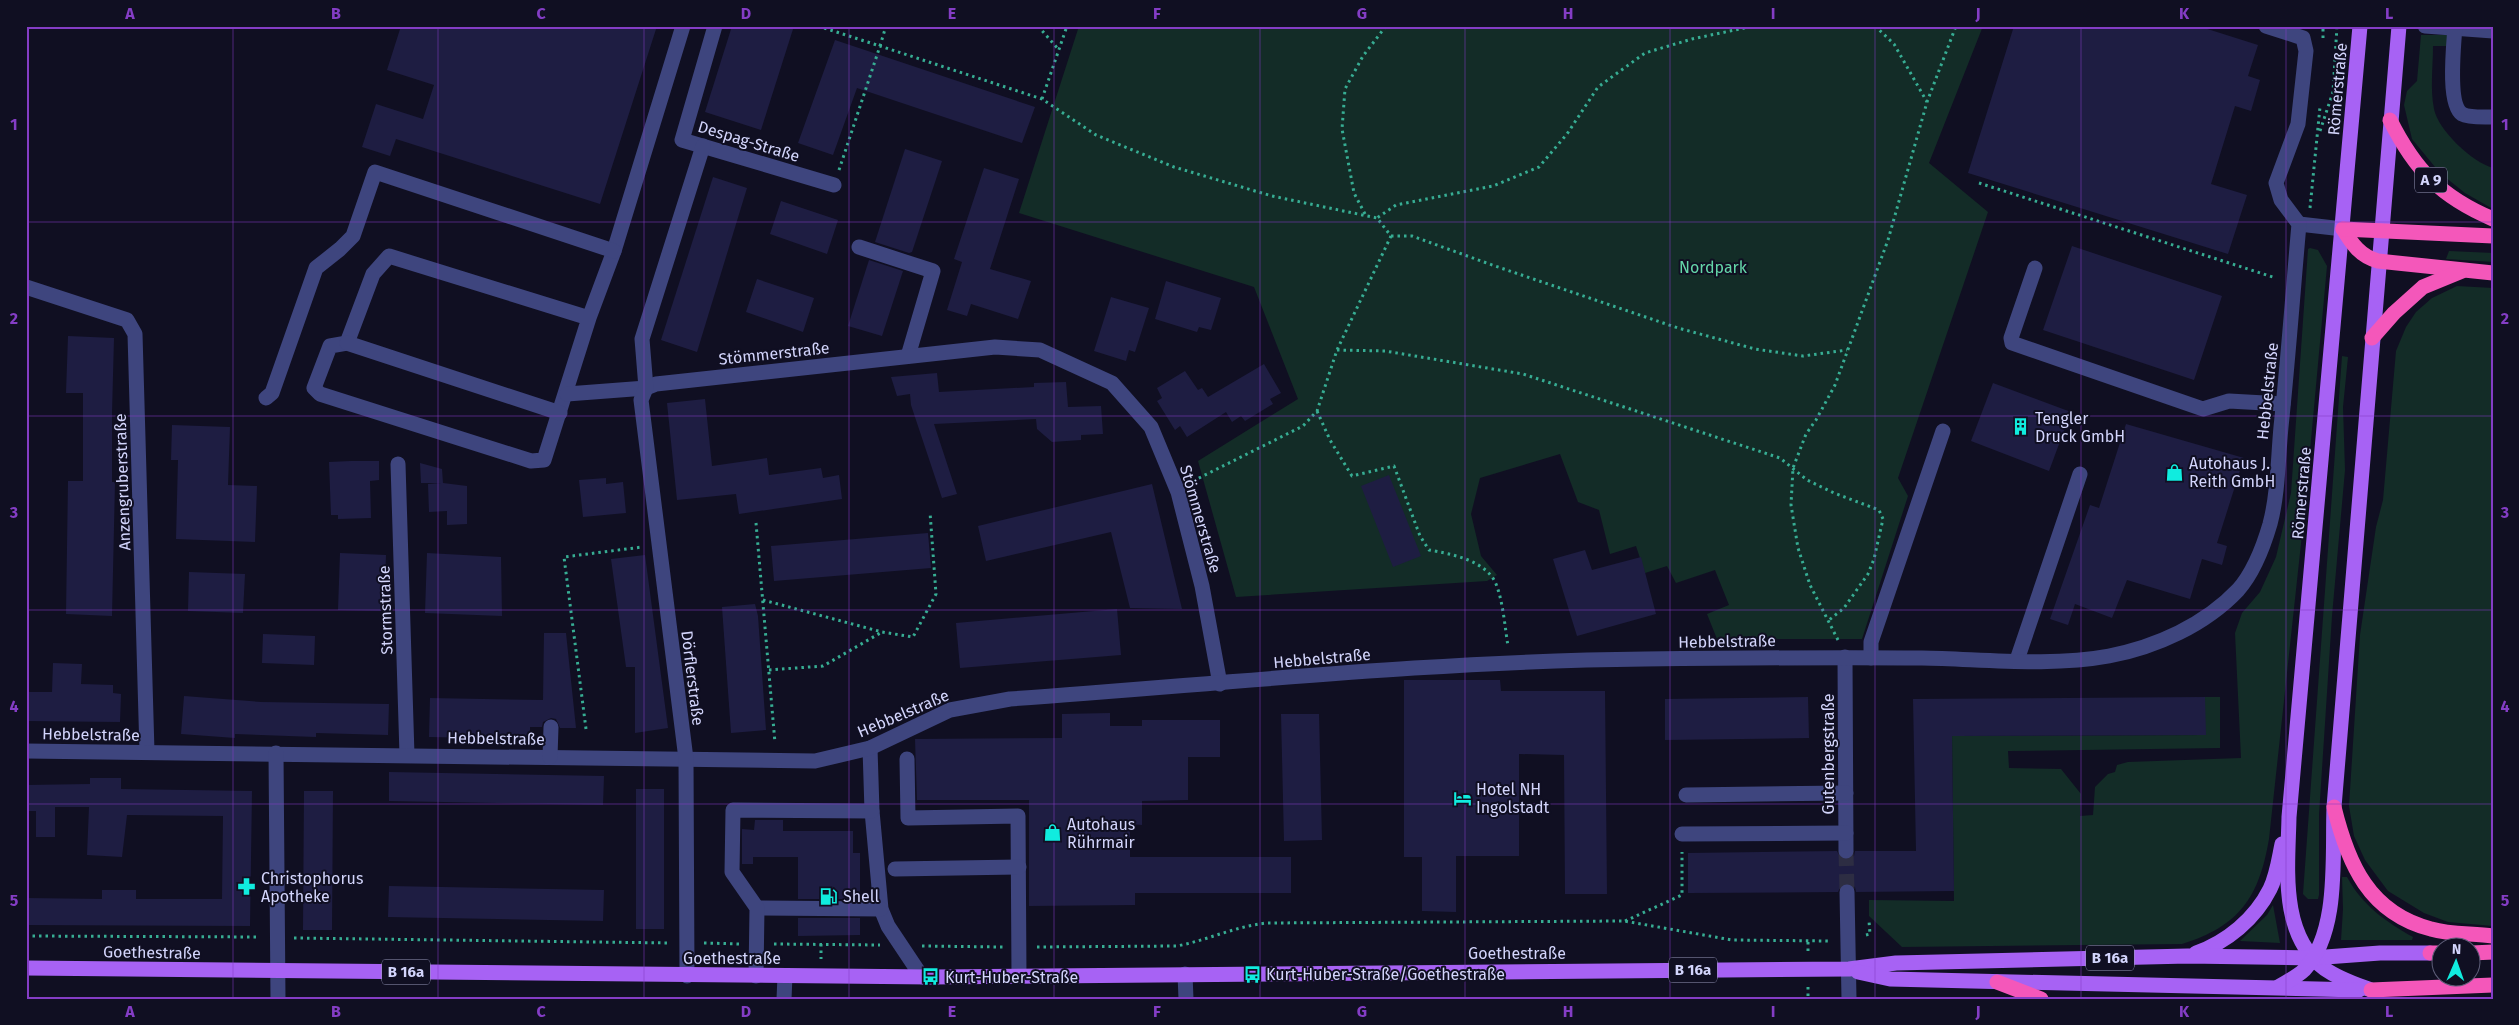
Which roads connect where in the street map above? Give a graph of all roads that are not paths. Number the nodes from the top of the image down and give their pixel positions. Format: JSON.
{"nodes":[{"id":1,"x":683,"y":26,"type":"edge"},
{"id":2,"x":715,"y":26,"type":"edge"},
{"id":3,"x":2266,"y":26,"type":"edge"},
{"id":4,"x":2360,"y":26,"type":"edge"},
{"id":5,"x":2399,"y":26,"type":"edge"},
{"id":6,"x":2425,"y":26,"type":"edge"},
{"id":7,"x":2455,"y":27,"type":"edge"},
{"id":8,"x":2493,"y":31,"type":"edge"},
{"id":9,"x":2493,"y":117,"type":"edge"},
{"id":10,"x":2390,"y":120,"type":"junction"},
{"id":11,"x":703,"y":146,"type":"junction"},
{"id":12,"x":834,"y":185,"type":"road end"},
{"id":13,"x":2493,"y":219,"type":"edge"},
{"id":14,"x":2303,"y":225,"type":"junction"},
{"id":15,"x":2343,"y":229,"type":"junction"},
{"id":16,"x":2381,"y":229,"type":"junction"},
{"id":17,"x":2493,"y":236,"type":"edge"},
{"id":18,"x":859,"y":247,"type":"dead end"},
{"id":19,"x":614,"y":251,"type":"junction"},
{"id":20,"x":2378,"y":261,"type":"junction"},
{"id":21,"x":2035,"y":268,"type":"dead end"},
{"id":22,"x":2463,"y":271,"type":"junction"},
{"id":23,"x":2493,"y":273,"type":"edge"},
{"id":24,"x":26,"y":287,"type":"edge"},
{"id":25,"x":589,"y":318,"type":"junction"},
{"id":26,"x":2372,"y":338,"type":"junction"},
{"id":27,"x":347,"y":344,"type":"junction"},
{"id":28,"x":908,"y":356,"type":"junction"},
{"id":29,"x":646,"y":388,"type":"junction"},
{"id":30,"x":567,"y":394,"type":"junction"},
{"id":31,"x":266,"y":398,"type":"dead end"},
{"id":32,"x":2283,"y":404,"type":"junction"},
{"id":33,"x":560,"y":413,"type":"junction"},
{"id":34,"x":1943,"y":431,"type":"dead end"},
{"id":35,"x":398,"y":464,"type":"dead end"},
{"id":36,"x":2080,"y":474,"type":"dead end"},
{"id":37,"x":1845,"y":657,"type":"junction"},
{"id":38,"x":1871,"y":658,"type":"junction"},
{"id":39,"x":2017,"y":660,"type":"junction"},
{"id":40,"x":1220,"y":684,"type":"junction"},
{"id":41,"x":551,"y":728,"type":"dead end"},
{"id":42,"x":870,"y":748,"type":"junction"},
{"id":43,"x":26,"y":751,"type":"edge"},
{"id":44,"x":147,"y":752,"type":"junction"},
{"id":45,"x":276,"y":753,"type":"junction"},
{"id":46,"x":407,"y":755,"type":"junction"},
{"id":47,"x":550,"y":756,"type":"junction"},
{"id":48,"x":686,"y":759,"type":"junction"},
{"id":49,"x":907,"y":759,"type":"dead end"},
{"id":50,"x":1846,"y":793,"type":"junction"},
{"id":51,"x":1686,"y":796,"type":"dead end"},
{"id":52,"x":2334,"y":807,"type":"junction"},
{"id":53,"x":872,"y":811,"type":"junction"},
{"id":54,"x":2289,"y":816,"type":"junction"},
{"id":55,"x":1846,"y":833,"type":"junction"},
{"id":56,"x":1682,"y":834,"type":"road end"},
{"id":57,"x":1846,"y":851,"type":"tunnel mouth"},
{"id":58,"x":1019,"y":867,"type":"junction"},
{"id":59,"x":895,"y":868,"type":"dead end"},
{"id":60,"x":1847,"y":892,"type":"tunnel mouth"},
{"id":61,"x":756,"y":908,"type":"junction"},
{"id":62,"x":881,"y":909,"type":"junction"},
{"id":63,"x":2493,"y":936,"type":"edge"},
{"id":64,"x":2432,"y":953,"type":"edge"},
{"id":65,"x":2188,"y":956,"type":"junction"},
{"id":66,"x":2312,"y":958,"type":"junction"},
{"id":67,"x":26,"y":968,"type":"edge"},
{"id":68,"x":1849,"y":970,"type":"junction"},
{"id":69,"x":278,"y":971,"type":"junction"},
{"id":70,"x":1186,"y":974,"type":"junction"},
{"id":71,"x":687,"y":976,"type":"junction"},
{"id":72,"x":756,"y":976,"type":"junction"},
{"id":73,"x":785,"y":976,"type":"junction"},
{"id":74,"x":1019,"y":976,"type":"junction"},
{"id":75,"x":922,"y":977,"type":"junction"},
{"id":76,"x":1997,"y":982,"type":"junction"},
{"id":77,"x":2493,"y":984,"type":"edge"},
{"id":78,"x":2278,"y":987,"type":"junction"},
{"id":79,"x":2371,"y":990,"type":"junction"},
{"id":80,"x":278,"y":999,"type":"edge"},
{"id":81,"x":784,"y":999,"type":"edge"},
{"id":82,"x":1186,"y":999,"type":"edge"},
{"id":83,"x":1849,"y":999,"type":"edge"},
{"id":84,"x":2041,"y":999,"type":"edge"}],
"edges":[{"from":1,"to":19,"type":"street"},
{"from":2,"to":11,"type":"street","name":"Despag-Straße"},
{"from":3,"to":14,"type":"street"},
{"from":4,"to":15,"type":"main road","name":"Römerstraße"},
{"from":5,"to":10,"type":"main road"},
{"from":6,"to":7,"type":"street"},
{"from":7,"to":8,"type":"street"},
{"from":7,"to":9,"type":"street"},
{"from":10,"to":13,"type":"highway","number":"A 9"},
{"from":10,"to":16,"type":"main road"},
{"from":11,"to":12,"type":"street","name":"Despag-Straße"},
{"from":11,"to":29,"type":"street","name":"Dörflerstraße"},
{"from":14,"to":15,"type":"street"},
{"from":14,"to":32,"type":"street","name":"Hebbelstraße"},
{"from":15,"to":16,"type":"highway"},
{"from":15,"to":20,"type":"highway"},
{"from":15,"to":54,"type":"main road","name":"Römerstraße"},
{"from":16,"to":17,"type":"highway"},
{"from":16,"to":20,"type":"main road"},
{"from":18,"to":28,"type":"street"},
{"from":19,"to":25,"type":"street"},
{"from":19,"to":31,"type":"street"},
{"from":20,"to":22,"type":"highway"},
{"from":20,"to":26,"type":"main road"},
{"from":21,"to":32,"type":"street"},
{"from":22,"to":23,"type":"highway"},
{"from":22,"to":26,"type":"highway"},
{"from":24,"to":44,"type":"street","name":"Anzengruberstraße"},
{"from":25,"to":27,"type":"street"},
{"from":25,"to":30,"type":"street"},
{"from":26,"to":52,"type":"main road"},
{"from":27,"to":33,"type":"street"},
{"from":27,"to":33,"type":"street"},
{"from":28,"to":29,"type":"street","name":"Stömmerstraße"},
{"from":28,"to":40,"type":"street","name":"Stömmerstraße"},
{"from":29,"to":30,"type":"street","name":"Stömmerstraße"},
{"from":29,"to":48,"type":"street","name":"Dörflerstraße"},
{"from":30,"to":33,"type":"street"},
{"from":32,"to":39,"type":"street","name":"Hebbelstraße"},
{"from":34,"to":38,"type":"street"},
{"from":35,"to":46,"type":"street","name":"Stormstraße"},
{"from":36,"to":39,"type":"street"},
{"from":37,"to":38,"type":"street","name":"Hebbelstraße"},
{"from":37,"to":40,"type":"street","name":"Hebbelstraße"},
{"from":37,"to":50,"type":"street","name":"Gutenbergstraße"},
{"from":38,"to":39,"type":"street","name":"Hebbelstraße"},
{"from":40,"to":42,"type":"street","name":"Hebbelstraße"},
{"from":41,"to":47,"type":"street"},
{"from":42,"to":48,"type":"street","name":"Hebbelstraße"},
{"from":42,"to":53,"type":"street"},
{"from":43,"to":44,"type":"street","name":"Hebbelstraße"},
{"from":44,"to":45,"type":"street","name":"Hebbelstraße"},
{"from":45,"to":46,"type":"street","name":"Hebbelstraße"},
{"from":45,"to":69,"type":"street"},
{"from":46,"to":47,"type":"street","name":"Hebbelstraße"},
{"from":47,"to":48,"type":"street","name":"Hebbelstraße"},
{"from":48,"to":71,"type":"street","name":"Dörflerstraße"},
{"from":49,"to":58,"type":"street"},
{"from":50,"to":51,"type":"street"},
{"from":50,"to":55,"type":"street","name":"Gutenbergstraße"},
{"from":52,"to":63,"type":"highway"},
{"from":52,"to":66,"type":"main road"},
{"from":53,"to":61,"type":"street"},
{"from":53,"to":62,"type":"street"},
{"from":54,"to":65,"type":"main road"},
{"from":54,"to":66,"type":"main road","name":"Römerstraße"},
{"from":55,"to":56,"type":"street"},
{"from":55,"to":57,"type":"street","name":"Gutenbergstraße"},
{"from":58,"to":59,"type":"street"},
{"from":58,"to":74,"type":"street"},
{"from":60,"to":68,"type":"street"},
{"from":61,"to":62,"type":"street"},
{"from":61,"to":72,"type":"street"},
{"from":62,"to":75,"type":"street"},
{"from":64,"to":66,"type":"main road","number":"B 16a"},
{"from":65,"to":66,"type":"main road","number":"B 16a"},
{"from":65,"to":68,"type":"main road","number":"B 16a"},
{"from":66,"to":78,"type":"main road"},
{"from":66,"to":79,"type":"main road","name":"Römerstraße"},
{"from":67,"to":69,"type":"main road","name":"Goethestraße","number":"B 16a"},
{"from":68,"to":70,"type":"main road","name":"Goethestraße","number":"B 16a"},
{"from":68,"to":76,"type":"main road","number":"B 16a"},
{"from":68,"to":83,"type":"street"},
{"from":69,"to":71,"type":"main road","name":"Goethestraße","number":"B 16a"},
{"from":69,"to":80,"type":"street"},
{"from":70,"to":74,"type":"main road","name":"Goethestraße","number":"B 16a"},
{"from":70,"to":82,"type":"street"},
{"from":71,"to":72,"type":"main road","name":"Goethestraße","number":"B 16a"},
{"from":72,"to":73,"type":"main road","name":"Goethestraße","number":"B 16a"},
{"from":73,"to":75,"type":"main road","name":"Goethestraße","number":"B 16a"},
{"from":73,"to":81,"type":"street"},
{"from":74,"to":75,"type":"main road","name":"Goethestraße","number":"B 16a"},
{"from":76,"to":78,"type":"main road","number":"B 16a"},
{"from":76,"to":84,"type":"highway"},
{"from":77,"to":79,"type":"highway","number":"B 16a"},
{"from":78,"to":79,"type":"main road","number":"B 16a"}]}
